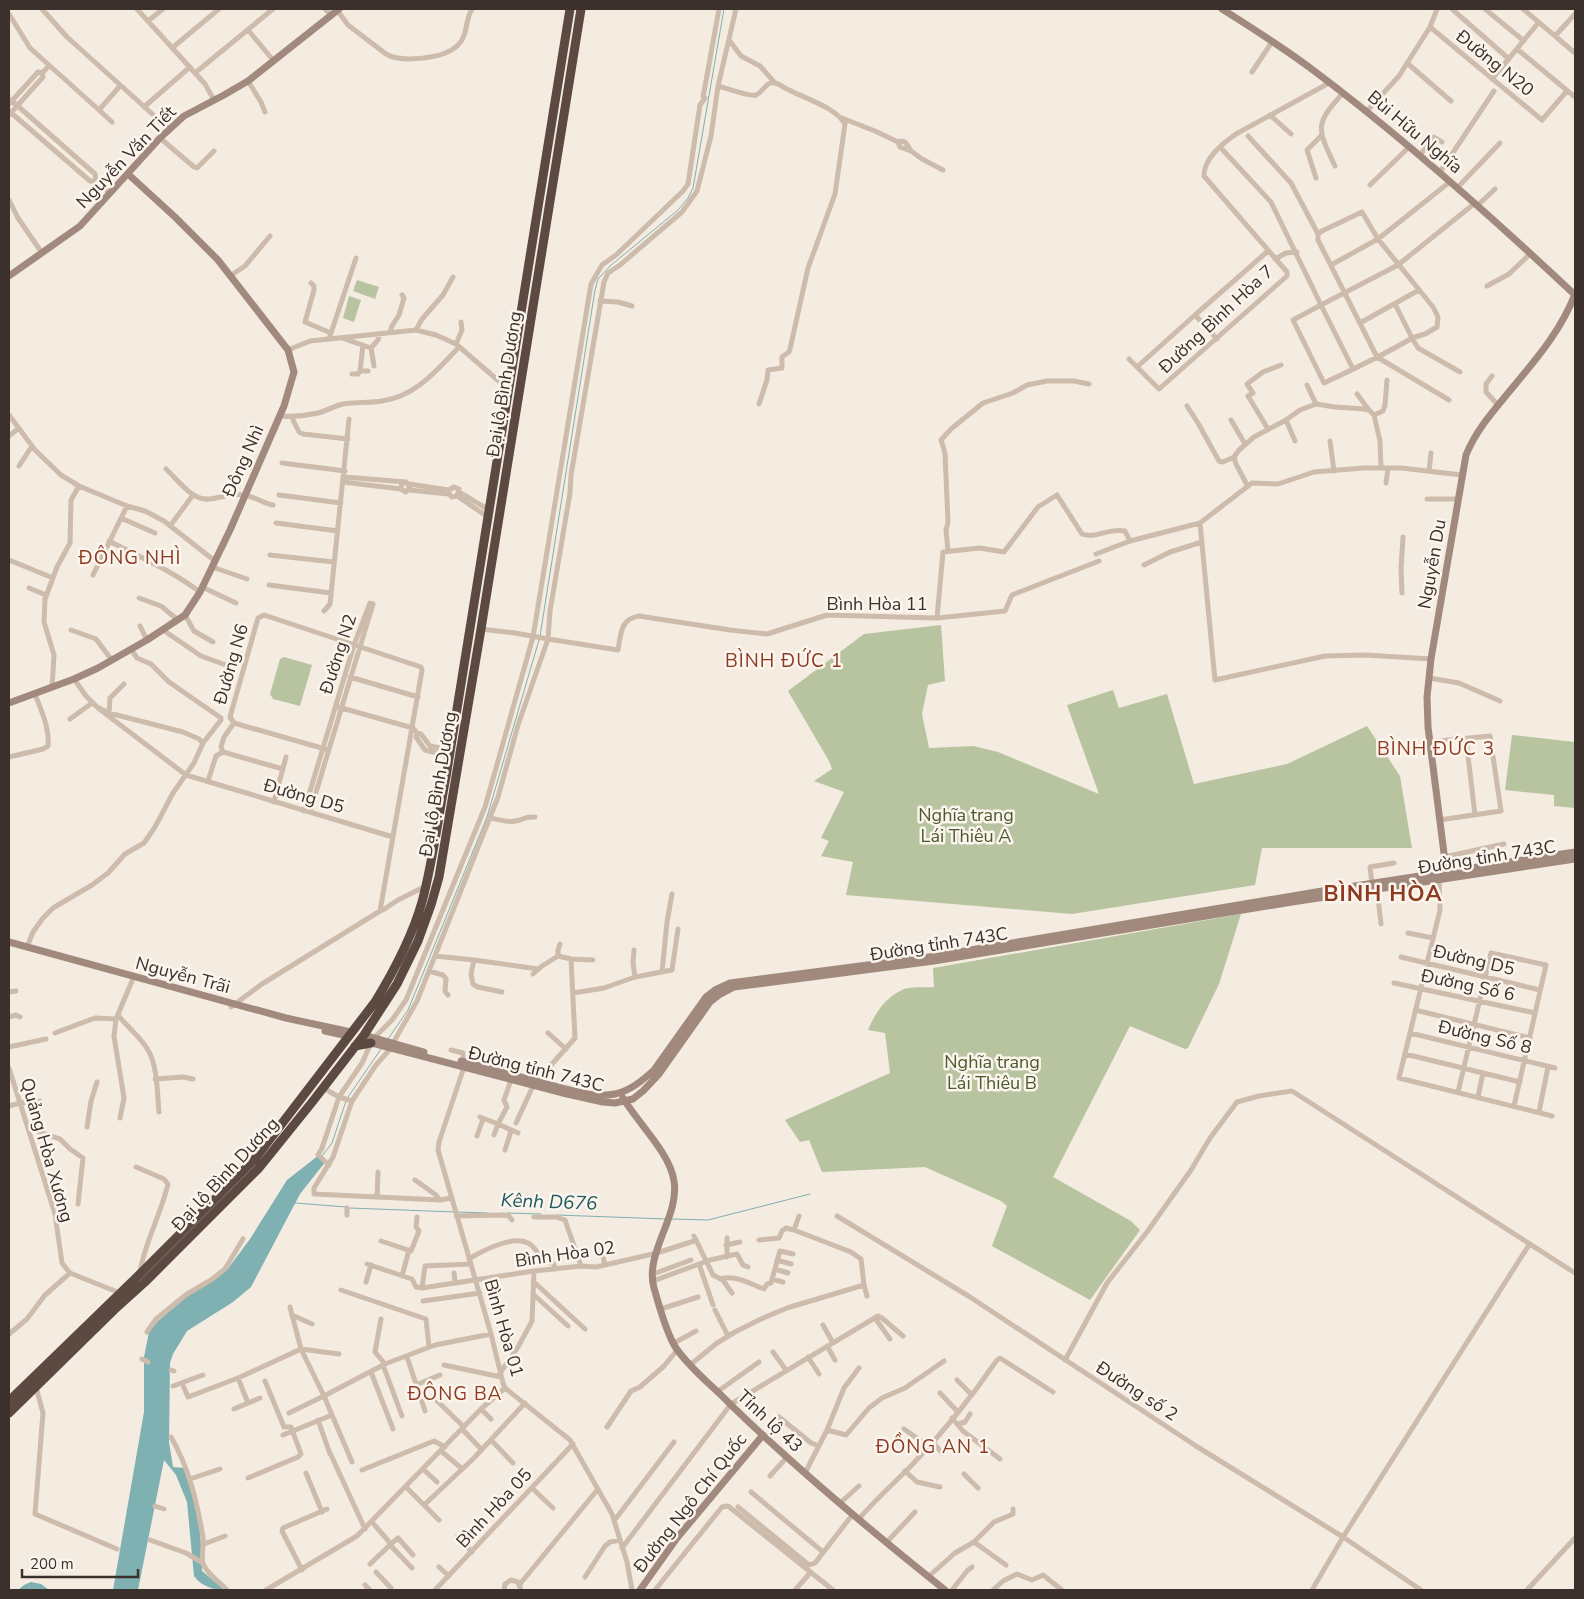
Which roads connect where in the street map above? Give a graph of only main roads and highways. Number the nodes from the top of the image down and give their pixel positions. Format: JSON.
{"nodes":[{"id":1,"x":570,"y":9,"type":"edge"},
{"id":2,"x":581,"y":9,"type":"edge"},
{"id":3,"x":1222,"y":9,"type":"edge"},
{"id":4,"x":333,"y":11,"type":"edge"},
{"id":5,"x":567,"y":30,"type":"junction"},
{"id":6,"x":577,"y":32,"type":"junction"},
{"id":7,"x":128,"y":174,"type":"junction"},
{"id":8,"x":9,"y":276,"type":"edge"},
{"id":9,"x":1575,"y":295,"type":"edge"},
{"id":10,"x":489,"y":514,"type":"junction"},
{"id":11,"x":499,"y":515,"type":"junction"},
{"id":12,"x":470,"y":629,"type":"junction"},
{"id":13,"x":481,"y":629,"type":"junction"},
{"id":14,"x":9,"y":703,"type":"edge"},
{"id":15,"x":1575,"y":852,"type":"edge"},
{"id":16,"x":1566,"y":857,"type":"junction"},
{"id":17,"x":1575,"y":859,"type":"edge"},
{"id":18,"x":1443,"y":876,"type":"junction"},
{"id":19,"x":9,"y":944,"type":"edge"},
{"id":20,"x":51,"y":956,"type":"junction"},
{"id":21,"x":883,"y":966,"type":"junction"},
{"id":22,"x":162,"y":986,"type":"junction"},
{"id":23,"x":350,"y":1034,"type":"junction"},
{"id":24,"x":362,"y":1037,"type":"junction"},
{"id":25,"x":373,"y":1040,"type":"junction"},
{"id":26,"x":464,"y":1064,"type":"junction"},
{"id":27,"x":535,"y":1084,"type":"junction"},
{"id":28,"x":620,"y":1093,"type":"junction"},
{"id":29,"x":625,"y":1101,"type":"junction"},
{"id":30,"x":142,"y":1279,"type":"junction"},
{"id":31,"x":25,"y":1391,"type":"junction"},
{"id":32,"x":9,"y":1401,"type":"edge"},
{"id":33,"x":9,"y":1413,"type":"edge"},
{"id":34,"x":763,"y":1435,"type":"junction"},
{"id":35,"x":640,"y":1590,"type":"edge"},
{"id":36,"x":945,"y":1590,"type":"edge"}],
"edges":[{"from":1,"to":5,"type":"highway","name":"Đại lộ Bình Dương"},
{"from":2,"to":6,"type":"highway","name":"Đại lộ Bình Dương"},
{"from":3,"to":9,"type":"main road","name":"Bùi Hữu Nghĩa"},
{"from":4,"to":7,"type":"main road","name":"Nguyễn Văn Tiết"},
{"from":5,"to":6,"type":"highway"},
{"from":5,"to":10,"type":"highway","name":"Đại lộ Bình Dương"},
{"from":6,"to":11,"type":"highway","name":"Đại lộ Bình Dương"},
{"from":7,"to":8,"type":"main road","name":"Nguyễn Văn Tiết"},
{"from":7,"to":14,"type":"main road","name":"Đông Nhì"},
{"from":9,"to":18,"type":"main road","name":"Nguyễn Du"},
{"from":10,"to":11,"type":"highway"},
{"from":10,"to":12,"type":"highway","name":"Đại lộ Bình Dương"},
{"from":11,"to":13,"type":"highway","name":"Đại lộ Bình Dương"},
{"from":12,"to":13,"type":"highway"},
{"from":12,"to":23,"type":"highway","name":"Đại lộ Bình Dương"},
{"from":13,"to":24,"type":"highway","name":"Đại lộ Bình Dương"},
{"from":15,"to":16,"type":"main road","name":"Đường tỉnh 743C"},
{"from":16,"to":17,"type":"main road","name":"Đường tỉnh 743C"},
{"from":16,"to":18,"type":"main road","name":"Đường tỉnh 743C"},
{"from":18,"to":21,"type":"main road","name":"Đường tỉnh 743C"},
{"from":19,"to":20,"type":"main road","name":"Nguyễn Trãi"},
{"from":19,"to":20,"type":"main road","name":"Nguyễn Trãi"},
{"from":20,"to":22,"type":"main road","name":"Nguyễn Trãi"},
{"from":20,"to":22,"type":"main road","name":"Nguyễn Trãi"},
{"from":21,"to":28,"type":"main road","name":"Đường tỉnh 743C"},
{"from":21,"to":29,"type":"main road","name":"Đường tỉnh 743C"},
{"from":22,"to":23,"type":"main road","name":"Nguyễn Trãi"},
{"from":23,"to":24,"type":"highway"},
{"from":23,"to":30,"type":"highway","name":"Đại lộ Bình Dương"},
{"from":24,"to":25,"type":"highway"},
{"from":24,"to":25,"type":"highway"},
{"from":24,"to":30,"type":"highway","name":"Đại lộ Bình Dương"},
{"from":25,"to":26,"type":"main road","name":"Đường tỉnh 743C"},
{"from":26,"to":27,"type":"main road","name":"Đường tỉnh 743C"},
{"from":26,"to":27,"type":"main road","name":"Đường tỉnh 743C"},
{"from":27,"to":28,"type":"main road","name":"Đường tỉnh 743C"},
{"from":27,"to":29,"type":"main road","name":"Đường tỉnh 743C"},
{"from":28,"to":29,"type":"main road"},
{"from":29,"to":34,"type":"main road","name":"Tỉnh lộ 43"},
{"from":30,"to":31,"type":"highway","name":"Đại lộ Bình Dương"},
{"from":30,"to":31,"type":"highway","name":"Đại lộ Bình Dương"},
{"from":31,"to":32,"type":"highway","name":"Đại lộ Bình Dương"},
{"from":31,"to":33,"type":"highway","name":"Đại lộ Bình Dương"},
{"from":34,"to":35,"type":"main road","name":"Đường Ngô Chí Quốc"},
{"from":34,"to":36,"type":"main road","name":"Tỉnh lộ 43"}]}
